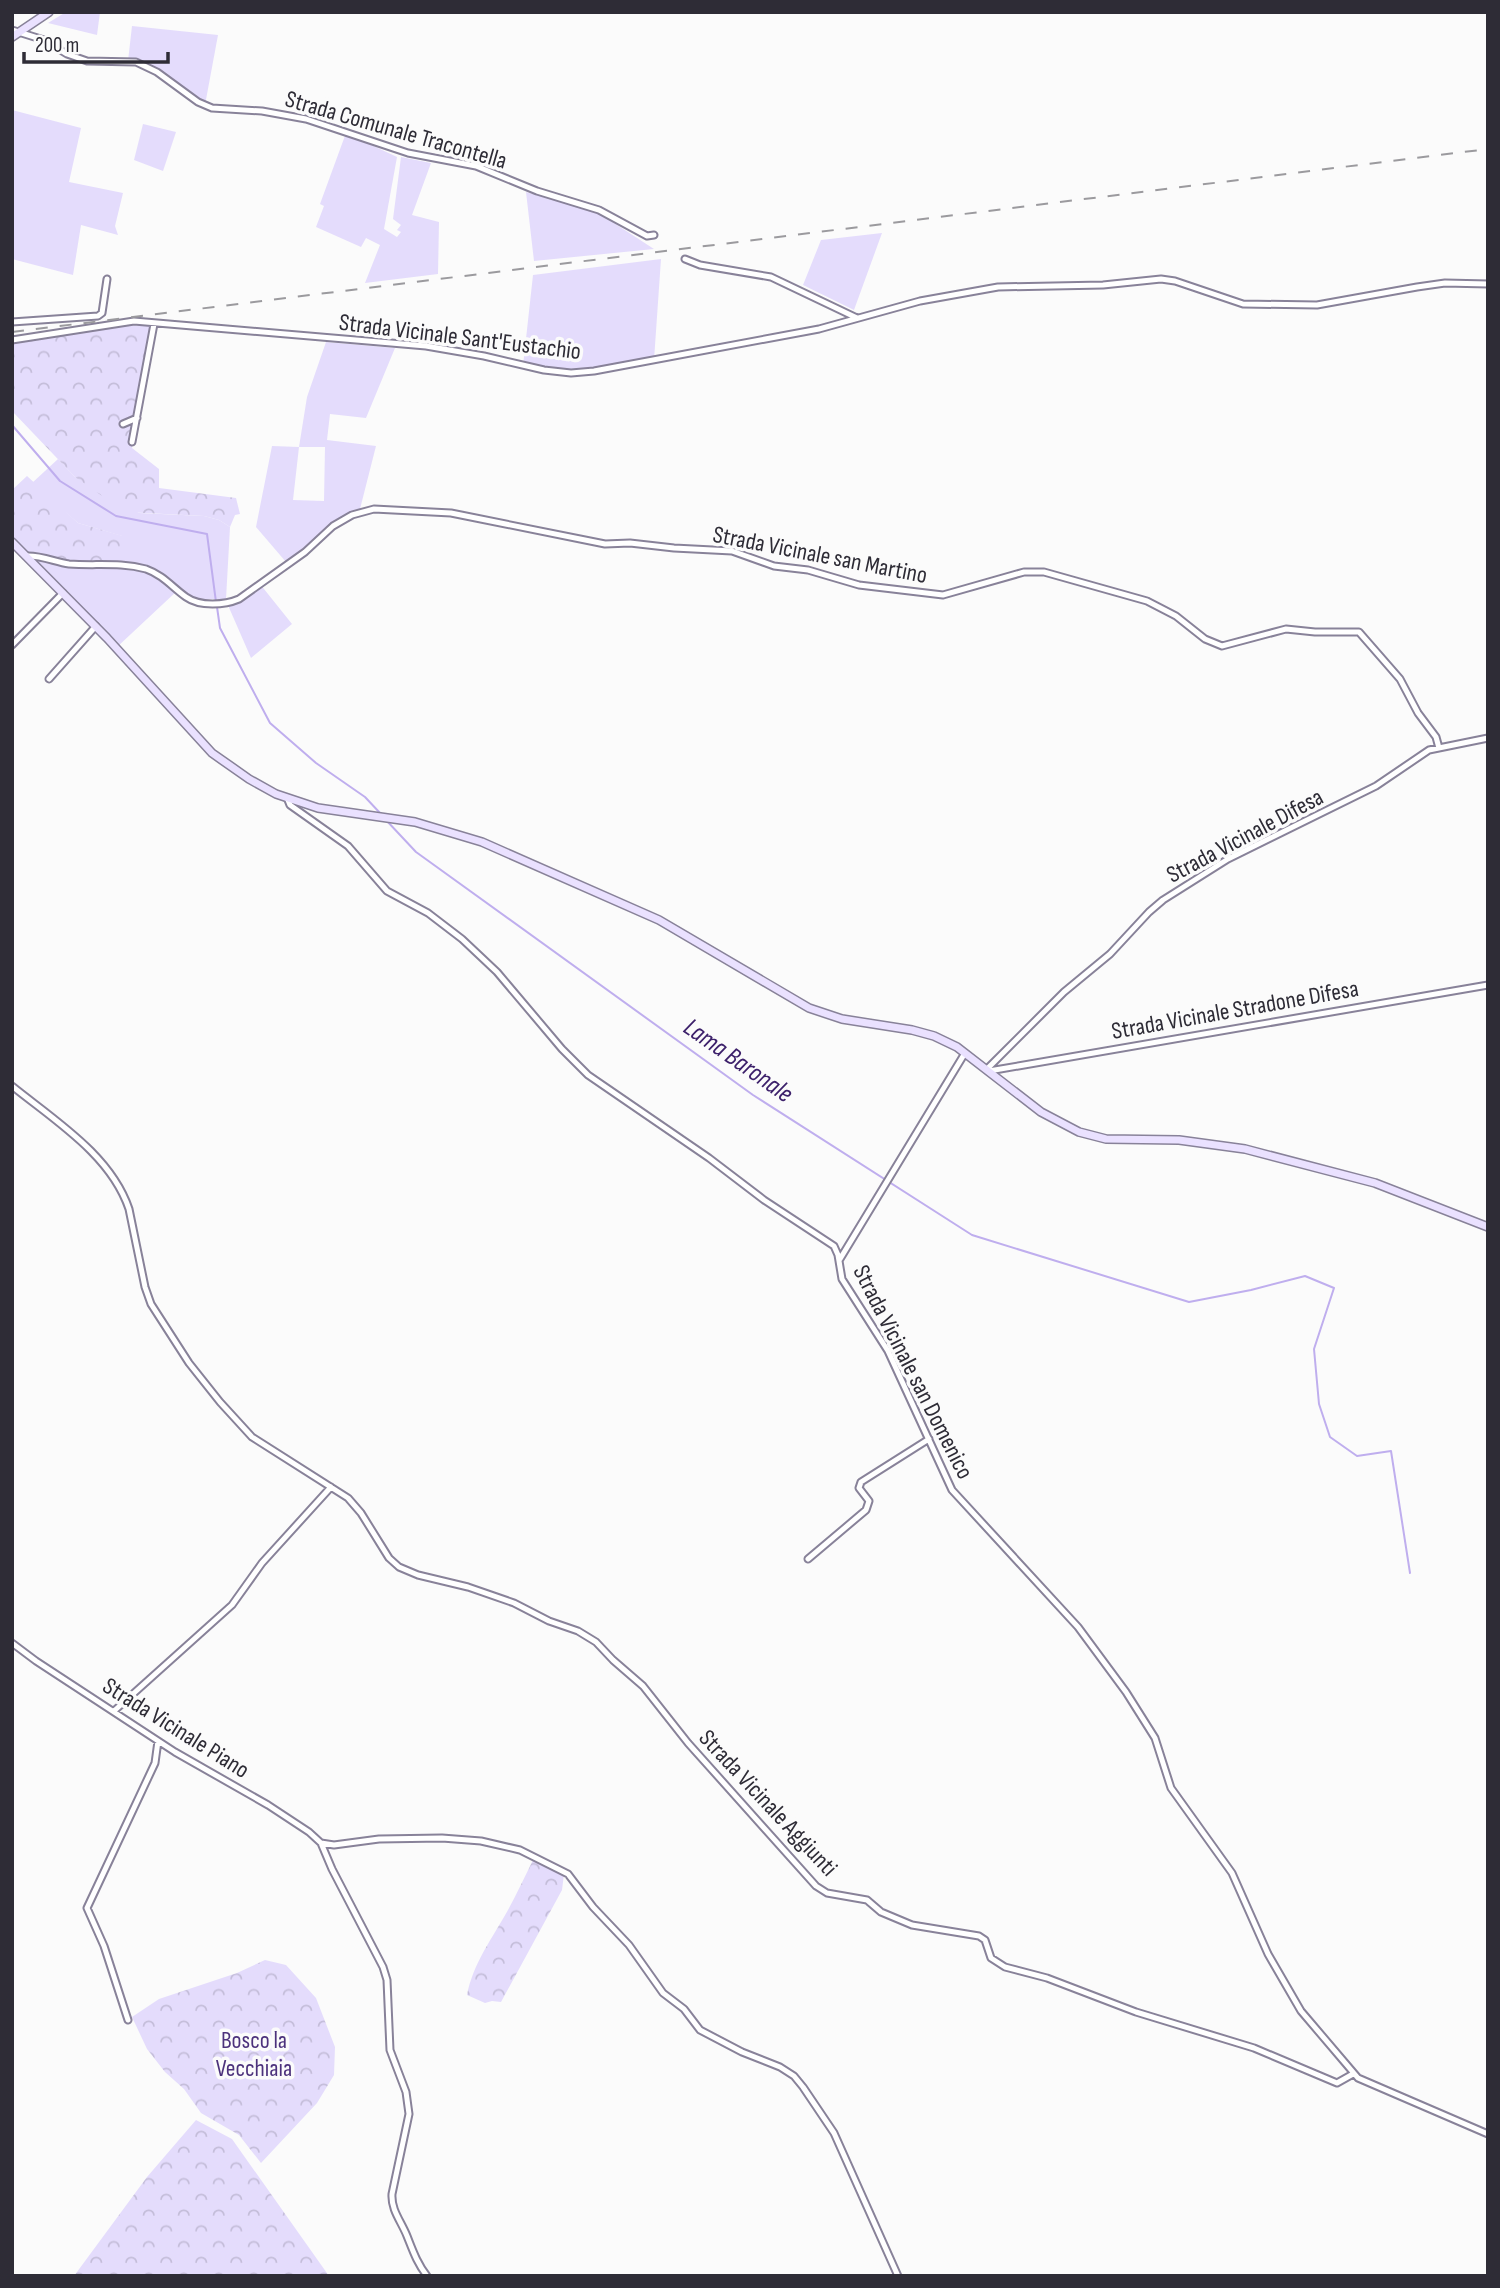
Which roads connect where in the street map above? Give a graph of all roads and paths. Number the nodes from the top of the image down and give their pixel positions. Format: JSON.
{"nodes":[{"id":1,"x":49,"y":12,"type":"edge"},
{"id":2,"x":56,"y":12,"type":"edge"},
{"id":3,"x":18,"y":32,"type":"edge"},
{"id":4,"x":654,"y":235,"type":"dead end"},
{"id":5,"x":685,"y":259,"type":"dead end"},
{"id":6,"x":107,"y":279,"type":"dead end"},
{"id":7,"x":1488,"y":284,"type":"edge"},
{"id":8,"x":857,"y":317,"type":"junction"},
{"id":9,"x":12,"y":322,"type":"edge"},
{"id":10,"x":154,"y":324,"type":"junction"},
{"id":11,"x":12,"y":340,"type":"edge"},
{"id":12,"x":136,"y":418,"type":"junction"},
{"id":13,"x":123,"y":424,"type":"dead end"},
{"id":14,"x":132,"y":442,"type":"dead end"},
{"id":15,"x":12,"y":542,"type":"edge"},
{"id":16,"x":26,"y":556,"type":"junction"},
{"id":17,"x":63,"y":593,"type":"junction"},
{"id":18,"x":96,"y":626,"type":"junction"},
{"id":19,"x":12,"y":645,"type":"edge"},
{"id":20,"x":49,"y":679,"type":"dead end"},
{"id":21,"x":1488,"y":738,"type":"edge"},
{"id":22,"x":1439,"y":748,"type":"junction"},
{"id":23,"x":288,"y":800,"type":"junction"},
{"id":24,"x":1488,"y":985,"type":"edge"},
{"id":25,"x":965,"y":1053,"type":"junction"},
{"id":26,"x":988,"y":1070,"type":"junction"},
{"id":27,"x":12,"y":1086,"type":"edge"},
{"id":28,"x":1488,"y":1227,"type":"edge"},
{"id":29,"x":839,"y":1261,"type":"junction"},
{"id":30,"x":929,"y":1439,"type":"junction"},
{"id":31,"x":331,"y":1487,"type":"junction"},
{"id":32,"x":808,"y":1559,"type":"dead end"},
{"id":33,"x":12,"y":1643,"type":"edge"},
{"id":34,"x":114,"y":1711,"type":"junction"},
{"id":35,"x":158,"y":1741,"type":"junction"},
{"id":36,"x":321,"y":1843,"type":"junction"},
{"id":37,"x":128,"y":2020,"type":"dead end"},
{"id":38,"x":1353,"y":2074,"type":"junction"},
{"id":39,"x":1488,"y":2134,"type":"edge"},
{"id":40,"x":427,"y":2276,"type":"edge"},
{"id":41,"x":898,"y":2276,"type":"edge"}],
"edges":[{"from":1,"to":3,"type":"main road"},
{"from":2,"to":3,"type":"main road"},
{"from":3,"to":4,"type":"street","name":"Strada Comunale Tracontella"},
{"from":5,"to":8,"type":"street"},
{"from":6,"to":9,"type":"street"},
{"from":7,"to":8,"type":"street","name":"Strada Vicinale Sant'Eustachio"},
{"from":8,"to":10,"type":"street","name":"Strada Vicinale Sant'Eustachio"},
{"from":10,"to":11,"type":"street","name":"Strada Vicinale Sant'Eustachio"},
{"from":10,"to":12,"type":"street"},
{"from":12,"to":13,"type":"street"},
{"from":12,"to":14,"type":"street"},
{"from":15,"to":16,"type":"main road"},
{"from":16,"to":17,"type":"main road"},
{"from":16,"to":22,"type":"street","name":"Strada Vicinale san Martino"},
{"from":17,"to":18,"type":"main road"},
{"from":17,"to":19,"type":"street"},
{"from":18,"to":20,"type":"street"},
{"from":18,"to":23,"type":"main road"},
{"from":21,"to":22,"type":"street","name":"Strada Vicinale Difesa"},
{"from":22,"to":26,"type":"street","name":"Strada Vicinale Difesa"},
{"from":23,"to":25,"type":"main road"},
{"from":23,"to":29,"type":"street","name":"Strada Vicinale san Domenico"},
{"from":24,"to":26,"type":"street","name":"Strada Vicinale Stradone Difesa"},
{"from":25,"to":26,"type":"main road"},
{"from":25,"to":29,"type":"street"},
{"from":26,"to":28,"type":"main road"},
{"from":27,"to":31,"type":"street"},
{"from":29,"to":30,"type":"street","name":"Strada Vicinale san Domenico"},
{"from":30,"to":32,"type":"street"},
{"from":30,"to":38,"type":"street","name":"Strada Vicinale san Domenico"},
{"from":31,"to":34,"type":"street"},
{"from":31,"to":38,"type":"street","name":"Strada Vicinale Aggiunti"},
{"from":33,"to":34,"type":"street","name":"Strada Vicinale Piano"},
{"from":34,"to":35,"type":"street","name":"Strada Vicinale Piano"},
{"from":35,"to":36,"type":"street","name":"Strada Vicinale Piano"},
{"from":35,"to":37,"type":"street"},
{"from":36,"to":40,"type":"street"},
{"from":36,"to":41,"type":"street"},
{"from":38,"to":39,"type":"street","name":"Strada Vicinale san Domenico"}]}
